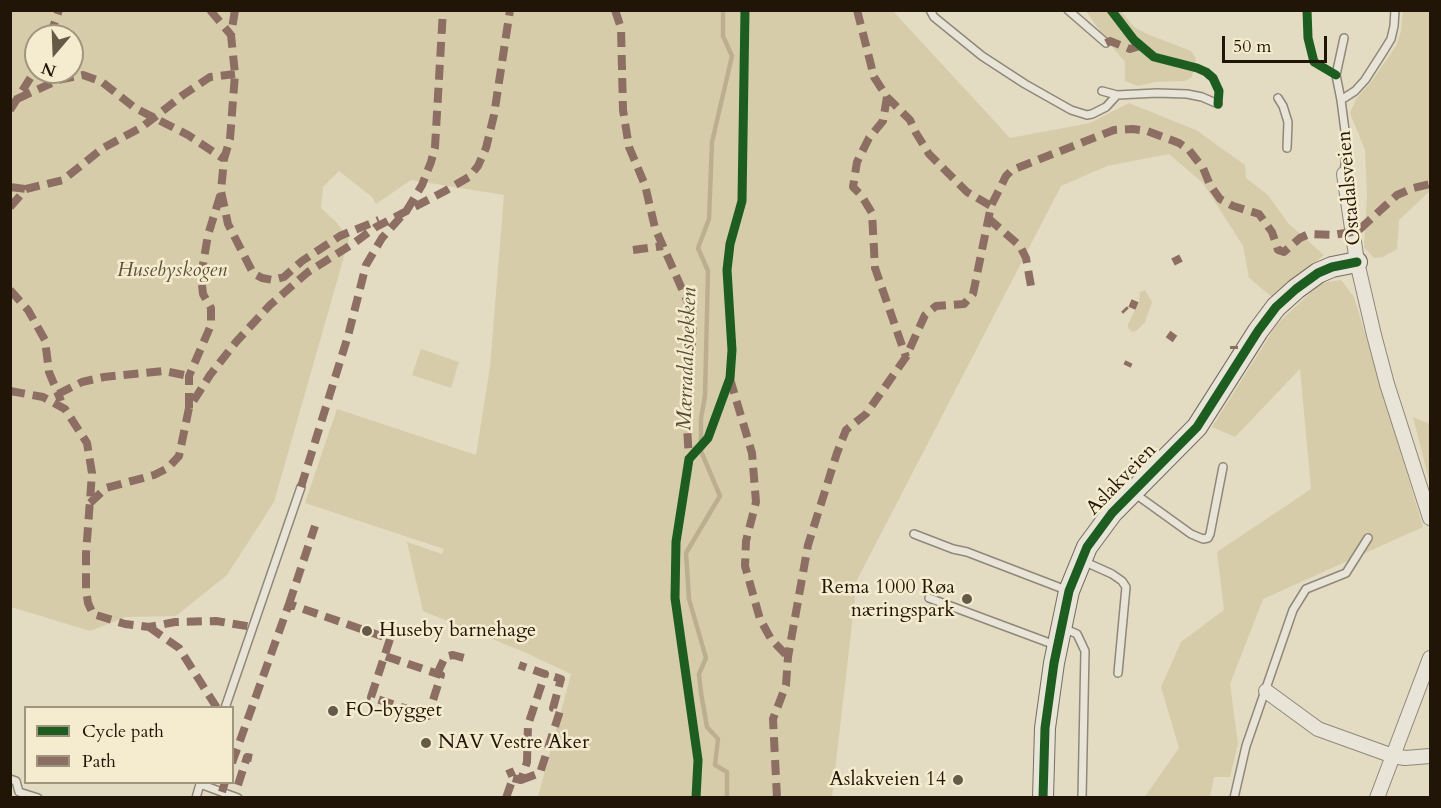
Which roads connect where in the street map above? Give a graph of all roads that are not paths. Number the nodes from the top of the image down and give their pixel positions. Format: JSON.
{"nodes":[{"id":1,"x":930,"y":10,"type":"edge"},
{"id":2,"x":1068,"y":10,"type":"edge"},
{"id":3,"x":1395,"y":10,"type":"edge"},
{"id":4,"x":1344,"y":38,"type":"dead end"},
{"id":5,"x":1106,"y":43,"type":"dead end"},
{"id":6,"x":1102,"y":91,"type":"dead end"},
{"id":7,"x":1117,"y":95,"type":"junction"},
{"id":8,"x":1278,"y":98,"type":"dead end"},
{"id":9,"x":1341,"y":100,"type":"junction"},
{"id":10,"x":1218,"y":104,"type":"dead end"},
{"id":11,"x":1287,"y":148,"type":"dead end"},
{"id":12,"x":1344,"y":174,"type":"joint"},
{"id":13,"x":1357,"y":262,"type":"junction"},
{"id":14,"x":1223,"y":467,"type":"dead end"},
{"id":15,"x":300,"y":487,"type":"dead end"},
{"id":16,"x":1132,"y":492,"type":"junction"},
{"id":17,"x":1431,"y":518,"type":"edge"},
{"id":18,"x":914,"y":534,"type":"dead end"},
{"id":19,"x":1368,"y":538,"type":"dead end"},
{"id":20,"x":1081,"y":560,"type":"junction"},
{"id":21,"x":1069,"y":591,"type":"junction"},
{"id":22,"x":929,"y":598,"type":"dead end"},
{"id":23,"x":1059,"y":636,"type":"junction"},
{"id":24,"x":1431,"y":658,"type":"edge"},
{"id":25,"x":1118,"y":673,"type":"dead end"},
{"id":26,"x":1266,"y":691,"type":"junction"},
{"id":27,"x":226,"y":706,"type":"edge"},
{"id":28,"x":1393,"y":756,"type":"junction"},
{"id":29,"x":1431,"y":756,"type":"edge"},
{"id":30,"x":10,"y":779,"type":"edge"},
{"id":31,"x":203,"y":784,"type":"edge"},
{"id":32,"x":38,"y":798,"type":"edge"},
{"id":33,"x":238,"y":798,"type":"edge"},
{"id":34,"x":1042,"y":798,"type":"edge"},
{"id":35,"x":1082,"y":798,"type":"edge"},
{"id":36,"x":1234,"y":798,"type":"edge"},
{"id":37,"x":1377,"y":798,"type":"edge"}],
"edges":[{"from":1,"to":7,"type":"lane"},
{"from":2,"to":5,"type":"lane"},
{"from":3,"to":9,"type":"lane"},
{"from":4,"to":9,"type":"lane","name":"Ostadalsveien"},
{"from":6,"to":7,"type":"lane"},
{"from":7,"to":10,"type":"lane"},
{"from":8,"to":11,"type":"lane"},
{"from":9,"to":12,"type":"lane","name":"Ostadalsveien"},
{"from":12,"to":13,"type":"street","name":"Ostadalsveien"},
{"from":13,"to":16,"type":"street","name":"Aslakveien"},
{"from":13,"to":17,"type":"street","name":"Ostadalsveien"},
{"from":14,"to":16,"type":"lane"},
{"from":15,"to":27,"type":"lane"},
{"from":16,"to":20,"type":"street","name":"Aslakveien"},
{"from":18,"to":21,"type":"lane"},
{"from":19,"to":26,"type":"lane"},
{"from":20,"to":21,"type":"street","name":"Aslakveien"},
{"from":20,"to":25,"type":"lane"},
{"from":21,"to":23,"type":"street","name":"Aslakveien"},
{"from":22,"to":23,"type":"lane"},
{"from":23,"to":34,"type":"street","name":"Aslakveien"},
{"from":23,"to":35,"type":"lane"},
{"from":24,"to":28,"type":"street"},
{"from":26,"to":28,"type":"street"},
{"from":26,"to":36,"type":"lane"},
{"from":28,"to":29,"type":"street"},
{"from":28,"to":37,"type":"street"},
{"from":30,"to":32,"type":"lane"},
{"from":31,"to":33,"type":"lane"}]}
